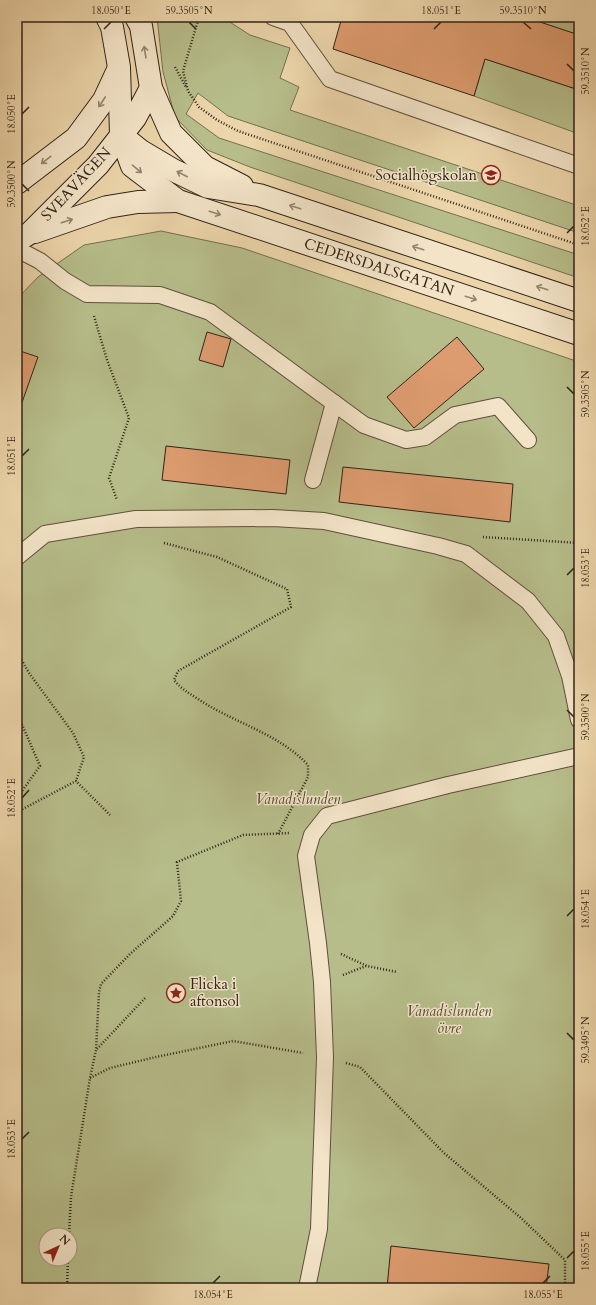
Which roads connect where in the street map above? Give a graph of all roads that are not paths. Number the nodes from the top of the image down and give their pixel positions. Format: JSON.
{"nodes":[{"id":1,"x":107,"y":17,"type":"edge"},
{"id":2,"x":136,"y":17,"type":"edge"},
{"id":3,"x":273,"y":17,"type":"edge"},
{"id":4,"x":119,"y":67,"type":"junction"},
{"id":5,"x":151,"y":88,"type":"junction"},
{"id":6,"x":121,"y":135,"type":"junction"},
{"id":7,"x":76,"y":138,"type":"junction"},
{"id":8,"x":579,"y":166,"type":"edge"},
{"id":9,"x":17,"y":183,"type":"edge"},
{"id":10,"x":259,"y":195,"type":"junction"},
{"id":11,"x":178,"y":201,"type":"junction"},
{"id":12,"x":21,"y":241,"type":"edge"},
{"id":13,"x":579,"y":300,"type":"edge"},
{"id":14,"x":579,"y":334,"type":"edge"},
{"id":15,"x":334,"y":403,"type":"junction"},
{"id":16,"x":528,"y":440,"type":"dead end"},
{"id":17,"x":313,"y":480,"type":"dead end"},
{"id":18,"x":17,"y":557,"type":"edge"},
{"id":19,"x":579,"y":720,"type":"edge"},
{"id":20,"x":579,"y":756,"type":"edge"},
{"id":21,"x":307,"y":1288,"type":"edge"}],
"edges":[{"from":1,"to":4,"type":"main road"},
{"from":5,"to":2,"type":"main road","one_way":true},
{"from":3,"to":8,"type":"lane"},
{"from":4,"to":6,"type":"main road","name":"CEDERSDALSGATAN"},
{"from":4,"to":7,"type":"main road","one_way":true},
{"from":5,"to":6,"type":"main road","name":"SVEAVÄGEN"},
{"from":5,"to":10,"type":"main road","name":"CEDERSDALSGATAN"},
{"from":6,"to":7,"type":"main road","name":"SVEAVÄGEN"},
{"from":10,"to":6,"type":"main road","name":"CEDERSDALSGATAN","one_way":true},
{"from":6,"to":11,"type":"main road","name":"CEDERSDALSGATAN","one_way":true},
{"from":6,"to":12,"type":"main road","name":"SVEAVÄGEN"},
{"from":7,"to":9,"type":"main road","one_way":true},
{"from":13,"to":10,"type":"main road","name":"CEDERSDALSGATAN","one_way":true},
{"from":12,"to":11,"type":"main road","name":"CEDERSDALSGATAN","one_way":true},
{"from":11,"to":14,"type":"main road","name":"CEDERSDALSGATAN","one_way":true},
{"from":12,"to":15,"type":"lane"},
{"from":15,"to":16,"type":"lane"},
{"from":15,"to":17,"type":"lane"},
{"from":18,"to":19,"type":"lane"},
{"from":20,"to":21,"type":"lane"}]}
